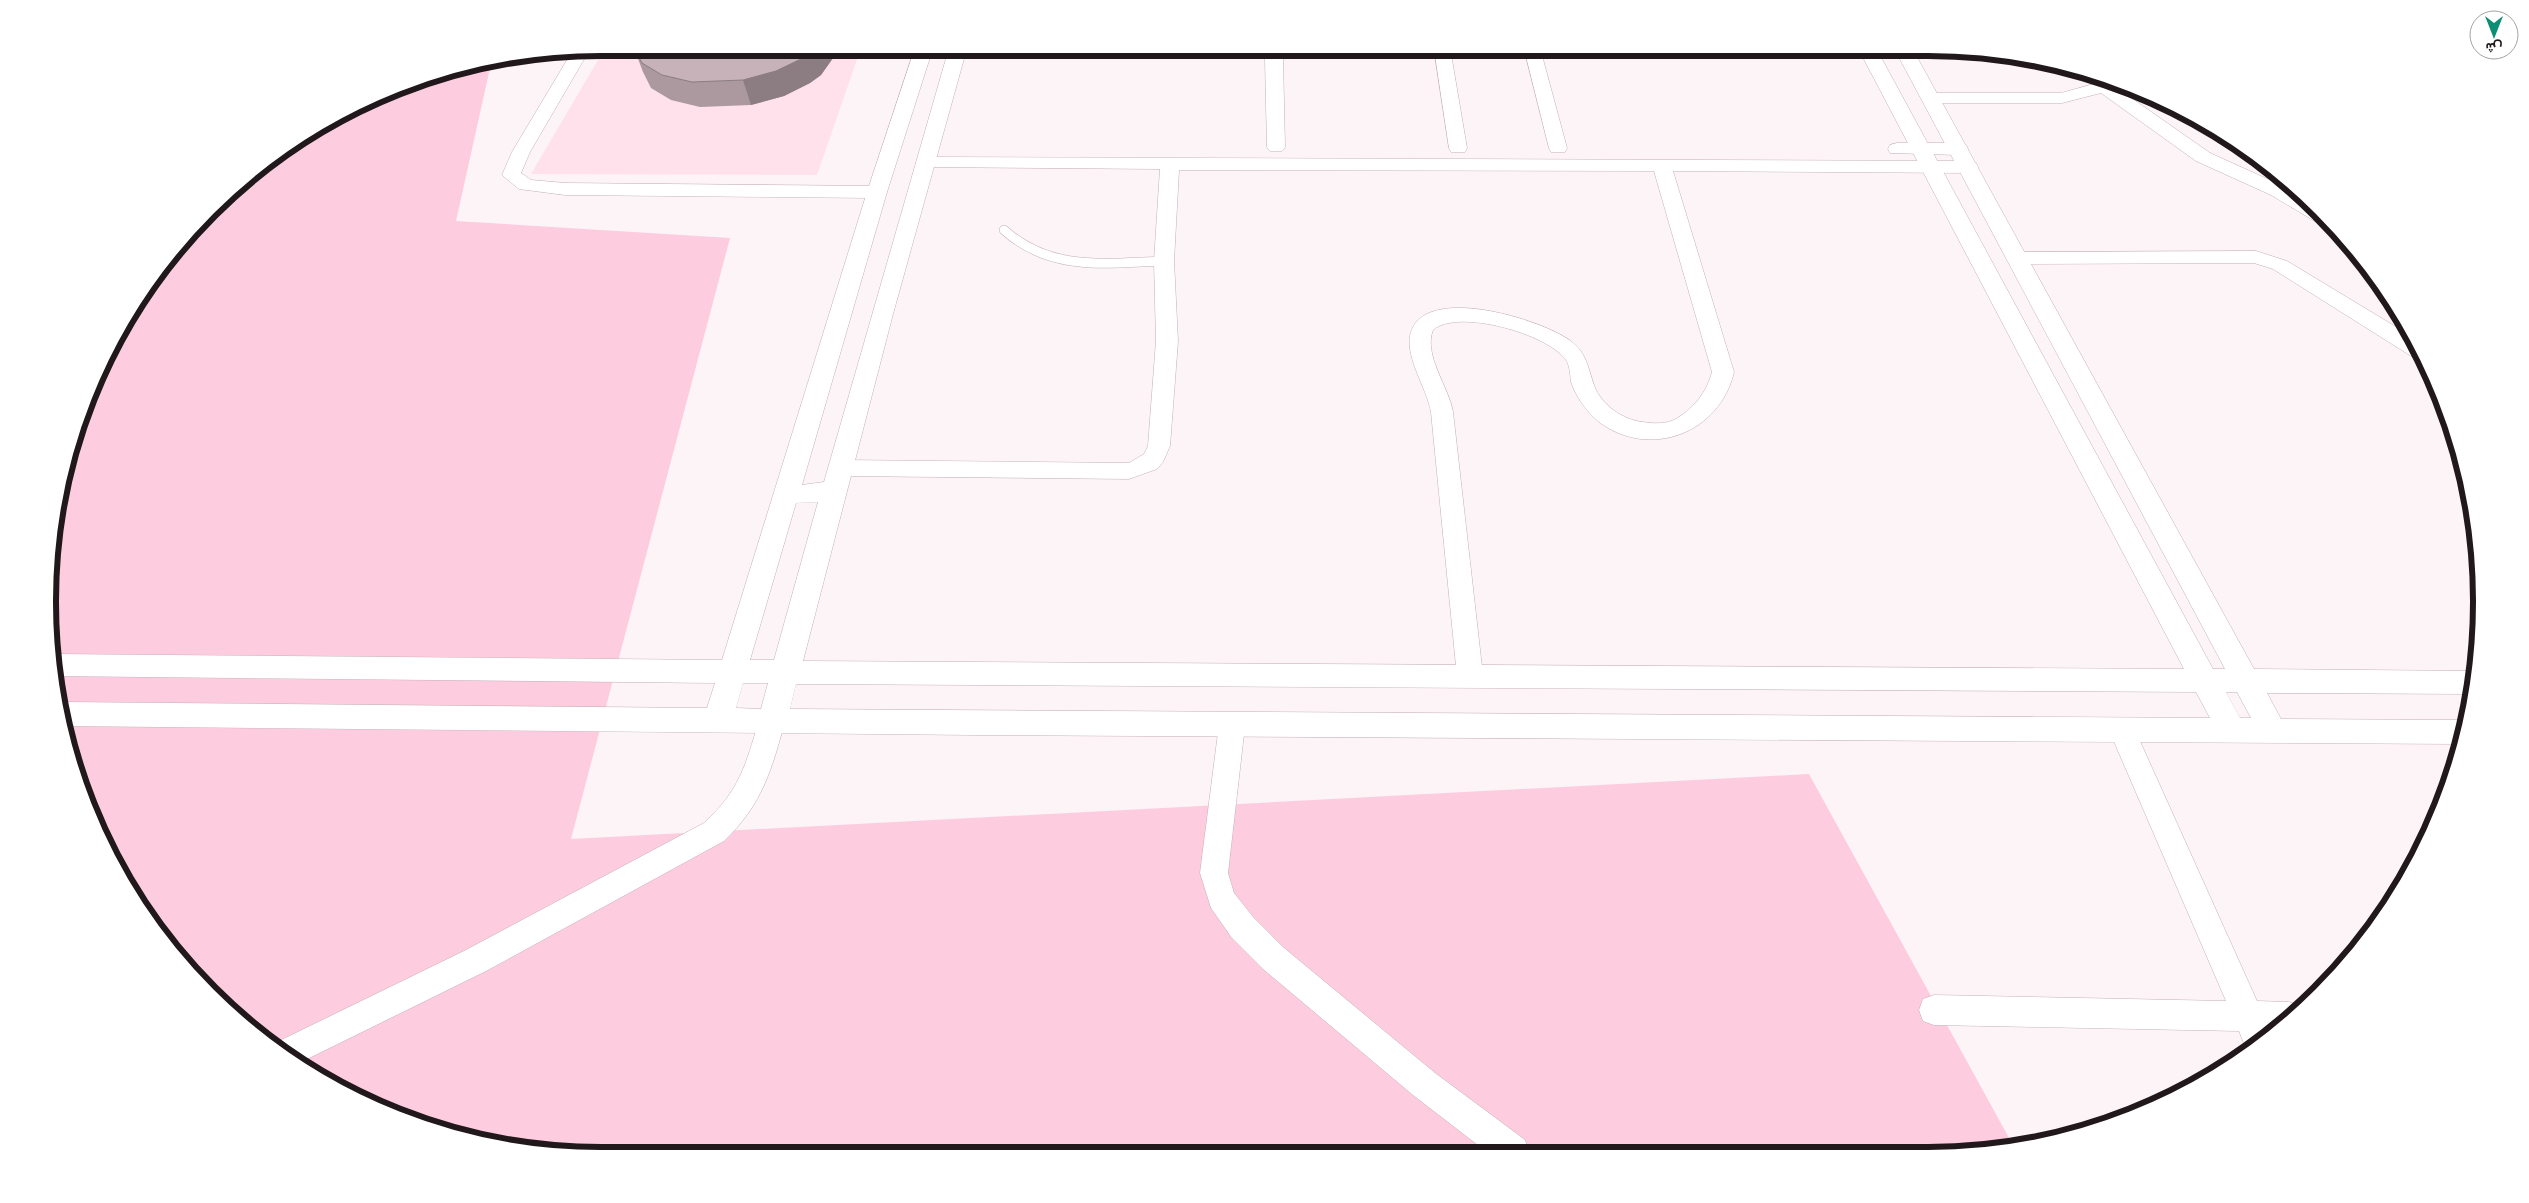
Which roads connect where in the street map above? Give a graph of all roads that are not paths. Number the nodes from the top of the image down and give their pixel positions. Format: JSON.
{"nodes":[{"id":1,"x":921,"y":56,"type":"edge"},
{"id":2,"x":956,"y":56,"type":"edge"},
{"id":3,"x":1272,"y":56,"type":"edge"},
{"id":4,"x":1443,"y":56,"type":"edge"},
{"id":5,"x":1534,"y":56,"type":"edge"},
{"id":6,"x":1870,"y":56,"type":"edge"},
{"id":7,"x":1907,"y":56,"type":"edge"},
{"id":8,"x":578,"y":57,"type":"edge"},
{"id":9,"x":2106,"y":86,"type":"edge"},
{"id":10,"x":2117,"y":91,"type":"edge"},
{"id":11,"x":1931,"y":98,"type":"junction"},
{"id":12,"x":1276,"y":148,"type":"junction"},
{"id":13,"x":1458,"y":148,"type":"junction"},
{"id":14,"x":1558,"y":148,"type":"junction"},
{"id":15,"x":928,"y":155,"type":"junction"},
{"id":16,"x":1069,"y":155,"type":"junction"},
{"id":17,"x":1735,"y":158,"type":"junction"},
{"id":18,"x":1926,"y":158,"type":"junction"},
{"id":19,"x":1964,"y":158,"type":"junction"},
{"id":20,"x":1170,"y":164,"type":"junction"},
{"id":21,"x":1662,"y":166,"type":"junction"},
{"id":22,"x":877,"y":192,"type":"junction"},
{"id":23,"x":2290,"y":194,"type":"edge"},
{"id":24,"x":1004,"y":230,"type":"dead end"},
{"id":25,"x":2018,"y":258,"type":"junction"},
{"id":26,"x":1164,"y":261,"type":"junction"},
{"id":27,"x":2409,"y":345,"type":"edge"},
{"id":28,"x":838,"y":479,"type":"junction"},
{"id":29,"x":787,"y":492,"type":"junction"},
{"id":30,"x":60,"y":664,"type":"edge"},
{"id":31,"x":786,"y":670,"type":"junction"},
{"id":32,"x":734,"y":671,"type":"junction"},
{"id":33,"x":1470,"y":676,"type":"junction"},
{"id":34,"x":2205,"y":680,"type":"junction"},
{"id":35,"x":2246,"y":681,"type":"junction"},
{"id":36,"x":2466,"y":682,"type":"edge"},
{"id":37,"x":68,"y":714,"type":"edge"},
{"id":38,"x":718,"y":720,"type":"junction"},
{"id":39,"x":772,"y":721,"type":"junction"},
{"id":40,"x":1232,"y":725,"type":"junction"},
{"id":41,"x":2122,"y":730,"type":"junction"},
{"id":42,"x":2231,"y":730,"type":"junction"},
{"id":43,"x":2273,"y":731,"type":"junction"},
{"id":44,"x":2457,"y":732,"type":"edge"},
{"id":45,"x":1934,"y":1010,"type":"dead end"},
{"id":46,"x":2272,"y":1023,"type":"edge"},
{"id":47,"x":2254,"y":1030,"type":"edge"},
{"id":48,"x":292,"y":1050,"type":"edge"},
{"id":49,"x":1506,"y":1147,"type":"edge"}],
"edges":[{"from":1,"to":22,"type":"street"},
{"from":2,"to":15,"type":"street"},
{"from":3,"to":12,"type":"street"},
{"from":4,"to":13,"type":"street"},
{"from":5,"to":14,"type":"street"},
{"from":6,"to":18,"type":"street"},
{"from":7,"to":11,"type":"street"},
{"from":8,"to":22,"type":"street"},
{"from":9,"to":11,"type":"street"},
{"from":10,"to":23,"type":"street"},
{"from":11,"to":19,"type":"street"},
{"from":12,"to":13,"type":"street"},
{"from":12,"to":16,"type":"street"},
{"from":13,"to":14,"type":"street"},
{"from":14,"to":17,"type":"street"},
{"from":15,"to":16,"type":"street"},
{"from":15,"to":28,"type":"street"},
{"from":16,"to":20,"type":"street"},
{"from":17,"to":18,"type":"street"},
{"from":17,"to":21,"type":"street"},
{"from":18,"to":19,"type":"street"},
{"from":18,"to":34,"type":"street"},
{"from":19,"to":25,"type":"street"},
{"from":20,"to":21,"type":"street"},
{"from":20,"to":26,"type":"street"},
{"from":21,"to":33,"type":"street"},
{"from":22,"to":29,"type":"street"},
{"from":24,"to":26,"type":"lane"},
{"from":25,"to":27,"type":"street"},
{"from":25,"to":35,"type":"street"},
{"from":26,"to":28,"type":"street"},
{"from":28,"to":29,"type":"street"},
{"from":28,"to":31,"type":"street"},
{"from":29,"to":32,"type":"street"},
{"from":30,"to":32,"type":"street"},
{"from":31,"to":32,"type":"street"},
{"from":31,"to":33,"type":"street"},
{"from":31,"to":39,"type":"street"},
{"from":32,"to":38,"type":"street"},
{"from":33,"to":34,"type":"street"},
{"from":34,"to":35,"type":"street"},
{"from":34,"to":42,"type":"street"},
{"from":35,"to":36,"type":"street"},
{"from":35,"to":43,"type":"street"},
{"from":37,"to":38,"type":"street"},
{"from":38,"to":39,"type":"street"},
{"from":39,"to":40,"type":"street"},
{"from":39,"to":48,"type":"street"},
{"from":40,"to":41,"type":"street"},
{"from":40,"to":49,"type":"street"},
{"from":41,"to":42,"type":"street"},
{"from":41,"to":47,"type":"street"},
{"from":42,"to":43,"type":"street"},
{"from":43,"to":44,"type":"street"},
{"from":45,"to":47,"type":"street"},
{"from":46,"to":47,"type":"street"}]}
